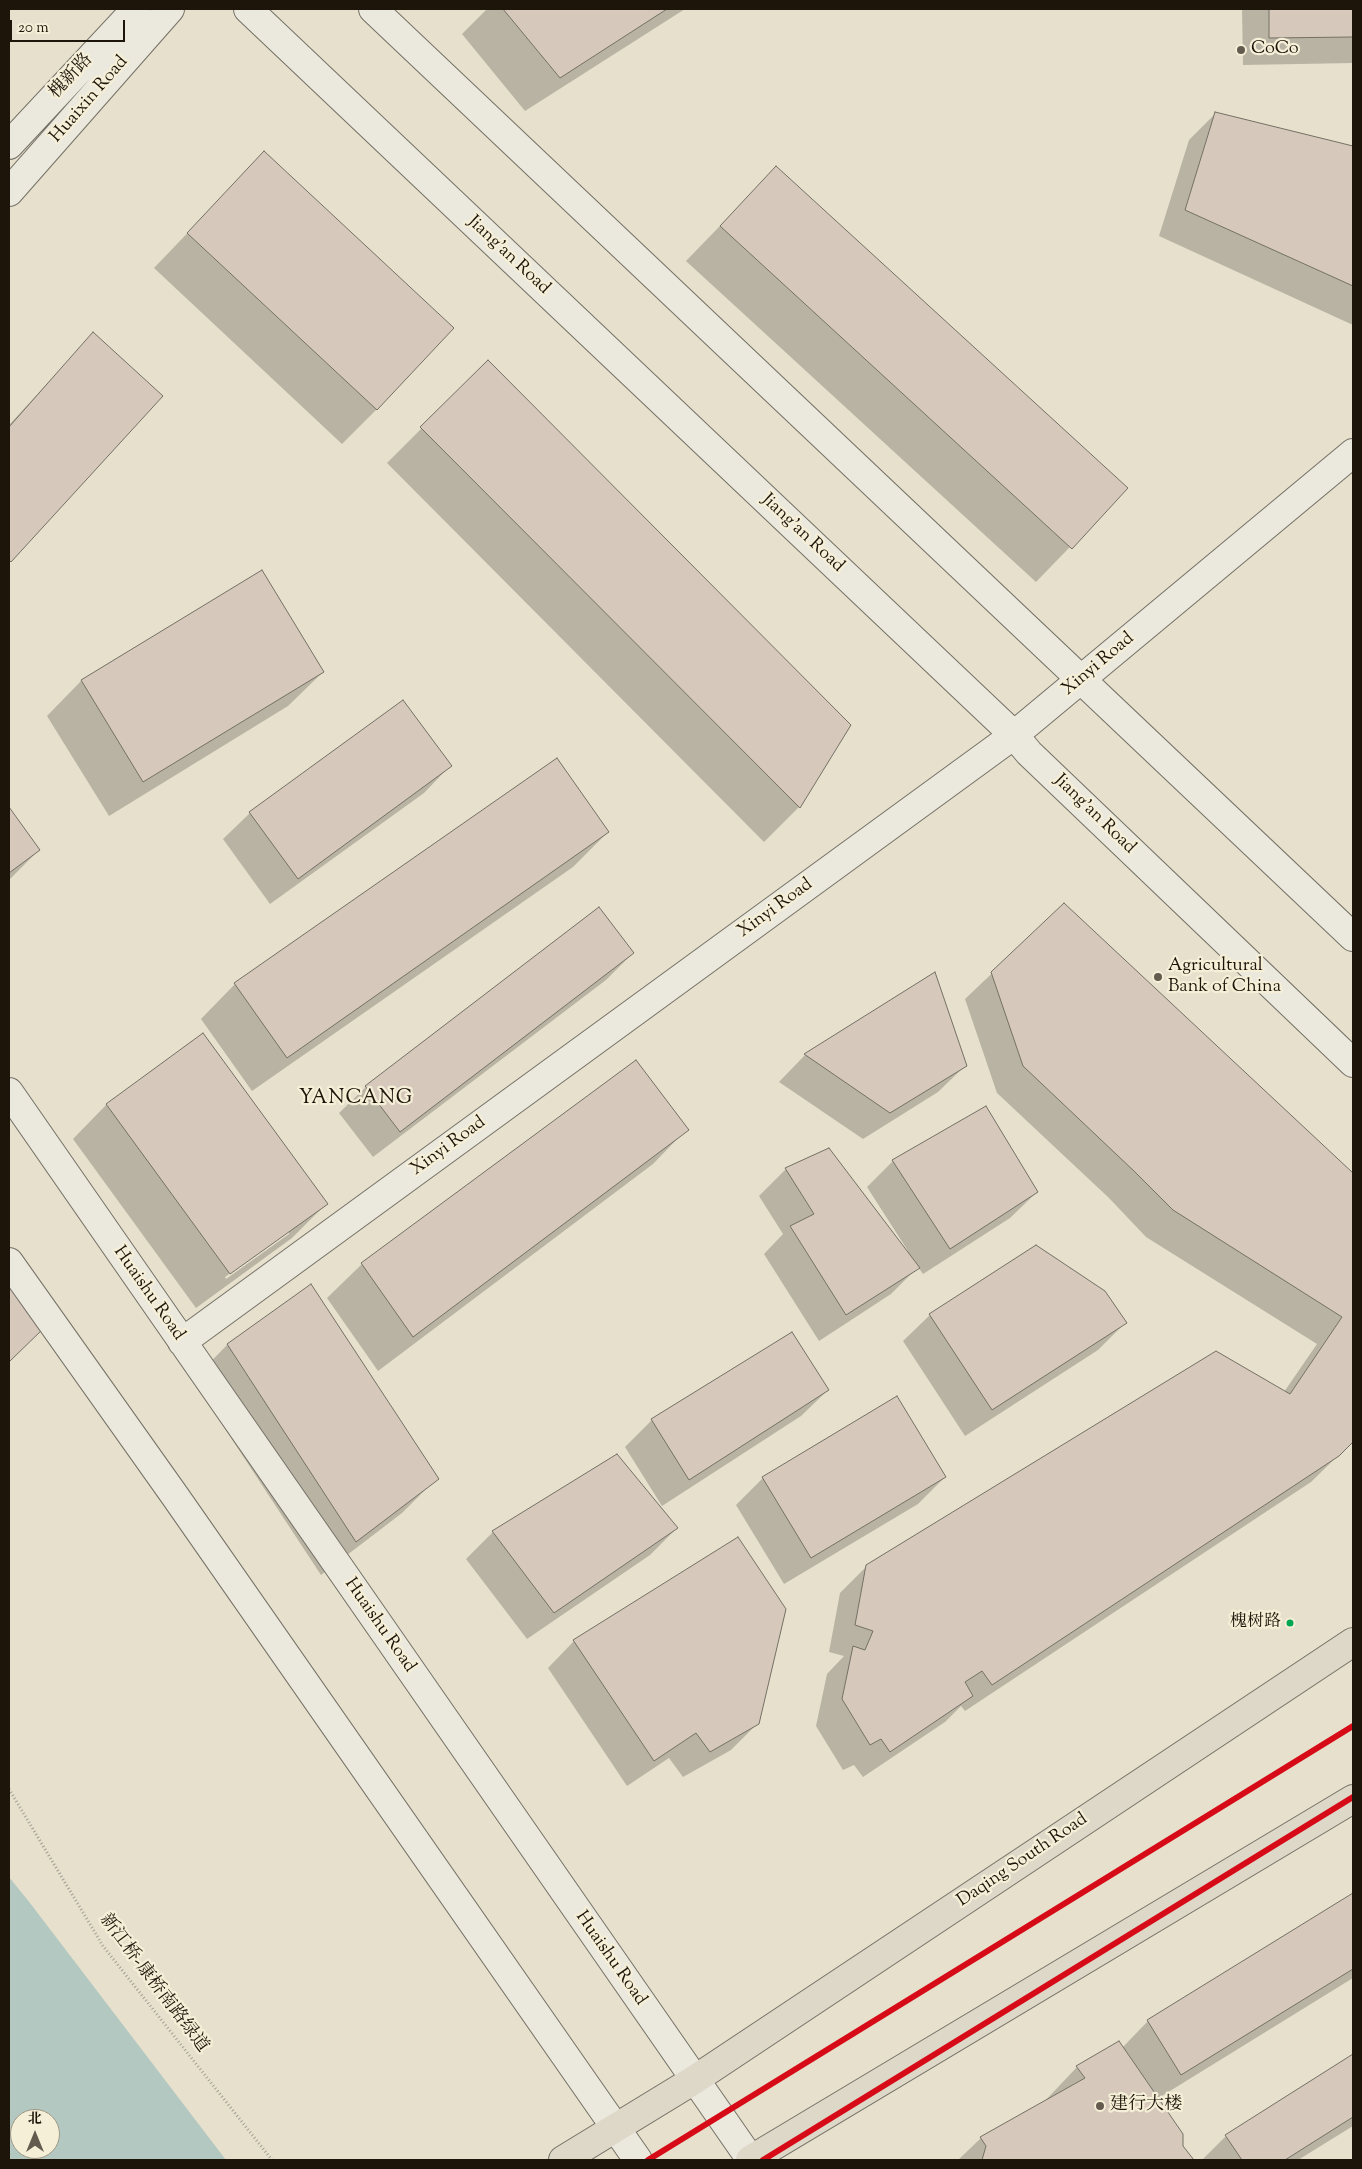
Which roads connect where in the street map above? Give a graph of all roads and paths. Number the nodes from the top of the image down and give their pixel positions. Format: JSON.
{"nodes":[{"id":1,"x":136,"y":9,"type":"edge"},
{"id":2,"x":170,"y":9,"type":"edge"},
{"id":3,"x":248,"y":9,"type":"edge"},
{"id":4,"x":373,"y":9,"type":"edge"},
{"id":5,"x":9,"y":145,"type":"edge"},
{"id":6,"x":9,"y":192,"type":"edge"},
{"id":7,"x":1353,"y":453,"type":"edge"},
{"id":8,"x":1082,"y":680,"type":"junction"},
{"id":9,"x":1014,"y":735,"type":"junction"},
{"id":10,"x":1353,"y":937,"type":"edge"},
{"id":11,"x":1353,"y":1063,"type":"edge"},
{"id":12,"x":9,"y":1092,"type":"edge"},
{"id":13,"x":9,"y":1262,"type":"edge"},
{"id":14,"x":182,"y":1342,"type":"junction"},
{"id":15,"x":1353,"y":1642,"type":"edge"},
{"id":16,"x":9,"y":1789,"type":"edge"},
{"id":17,"x":1353,"y":1799,"type":"edge"},
{"id":18,"x":694,"y":2080,"type":"junction"},
{"id":19,"x":615,"y":2129,"type":"junction"},
{"id":20,"x":272,"y":2160,"type":"edge"},
{"id":21,"x":563,"y":2160,"type":"edge"},
{"id":22,"x":638,"y":2160,"type":"edge"},
{"id":23,"x":750,"y":2160,"type":"edge"}],
"edges":[{"from":1,"to":5,"type":"street","name":"槐新路"},
{"from":2,"to":6,"type":"street","name":"Huaixin Road"},
{"from":3,"to":9,"type":"street","name":"Jiang'an Road"},
{"from":4,"to":8,"type":"street"},
{"from":7,"to":8,"type":"street","name":"Xinyi Road"},
{"from":8,"to":9,"type":"street","name":"Xinyi Road"},
{"from":8,"to":10,"type":"street"},
{"from":9,"to":11,"type":"street","name":"Jiang'an Road"},
{"from":9,"to":14,"type":"street","name":"Xinyi Road"},
{"from":12,"to":14,"type":"street","name":"Huaishu Road"},
{"from":13,"to":19,"type":"street"},
{"from":14,"to":18,"type":"street","name":"Huaishu Road"},
{"from":15,"to":18,"type":"main road","name":"Daqing South Road"},
{"from":16,"to":20,"type":"path","name":"新江桥-康桥南路绿道"},
{"from":17,"to":23,"type":"main road"},
{"from":18,"to":19,"type":"main road","name":"Daqing South Road"},
{"from":18,"to":23,"type":"street","name":"Huaishu Road"},
{"from":19,"to":21,"type":"main road","name":"Daqing South Road"},
{"from":19,"to":22,"type":"street"}]}
